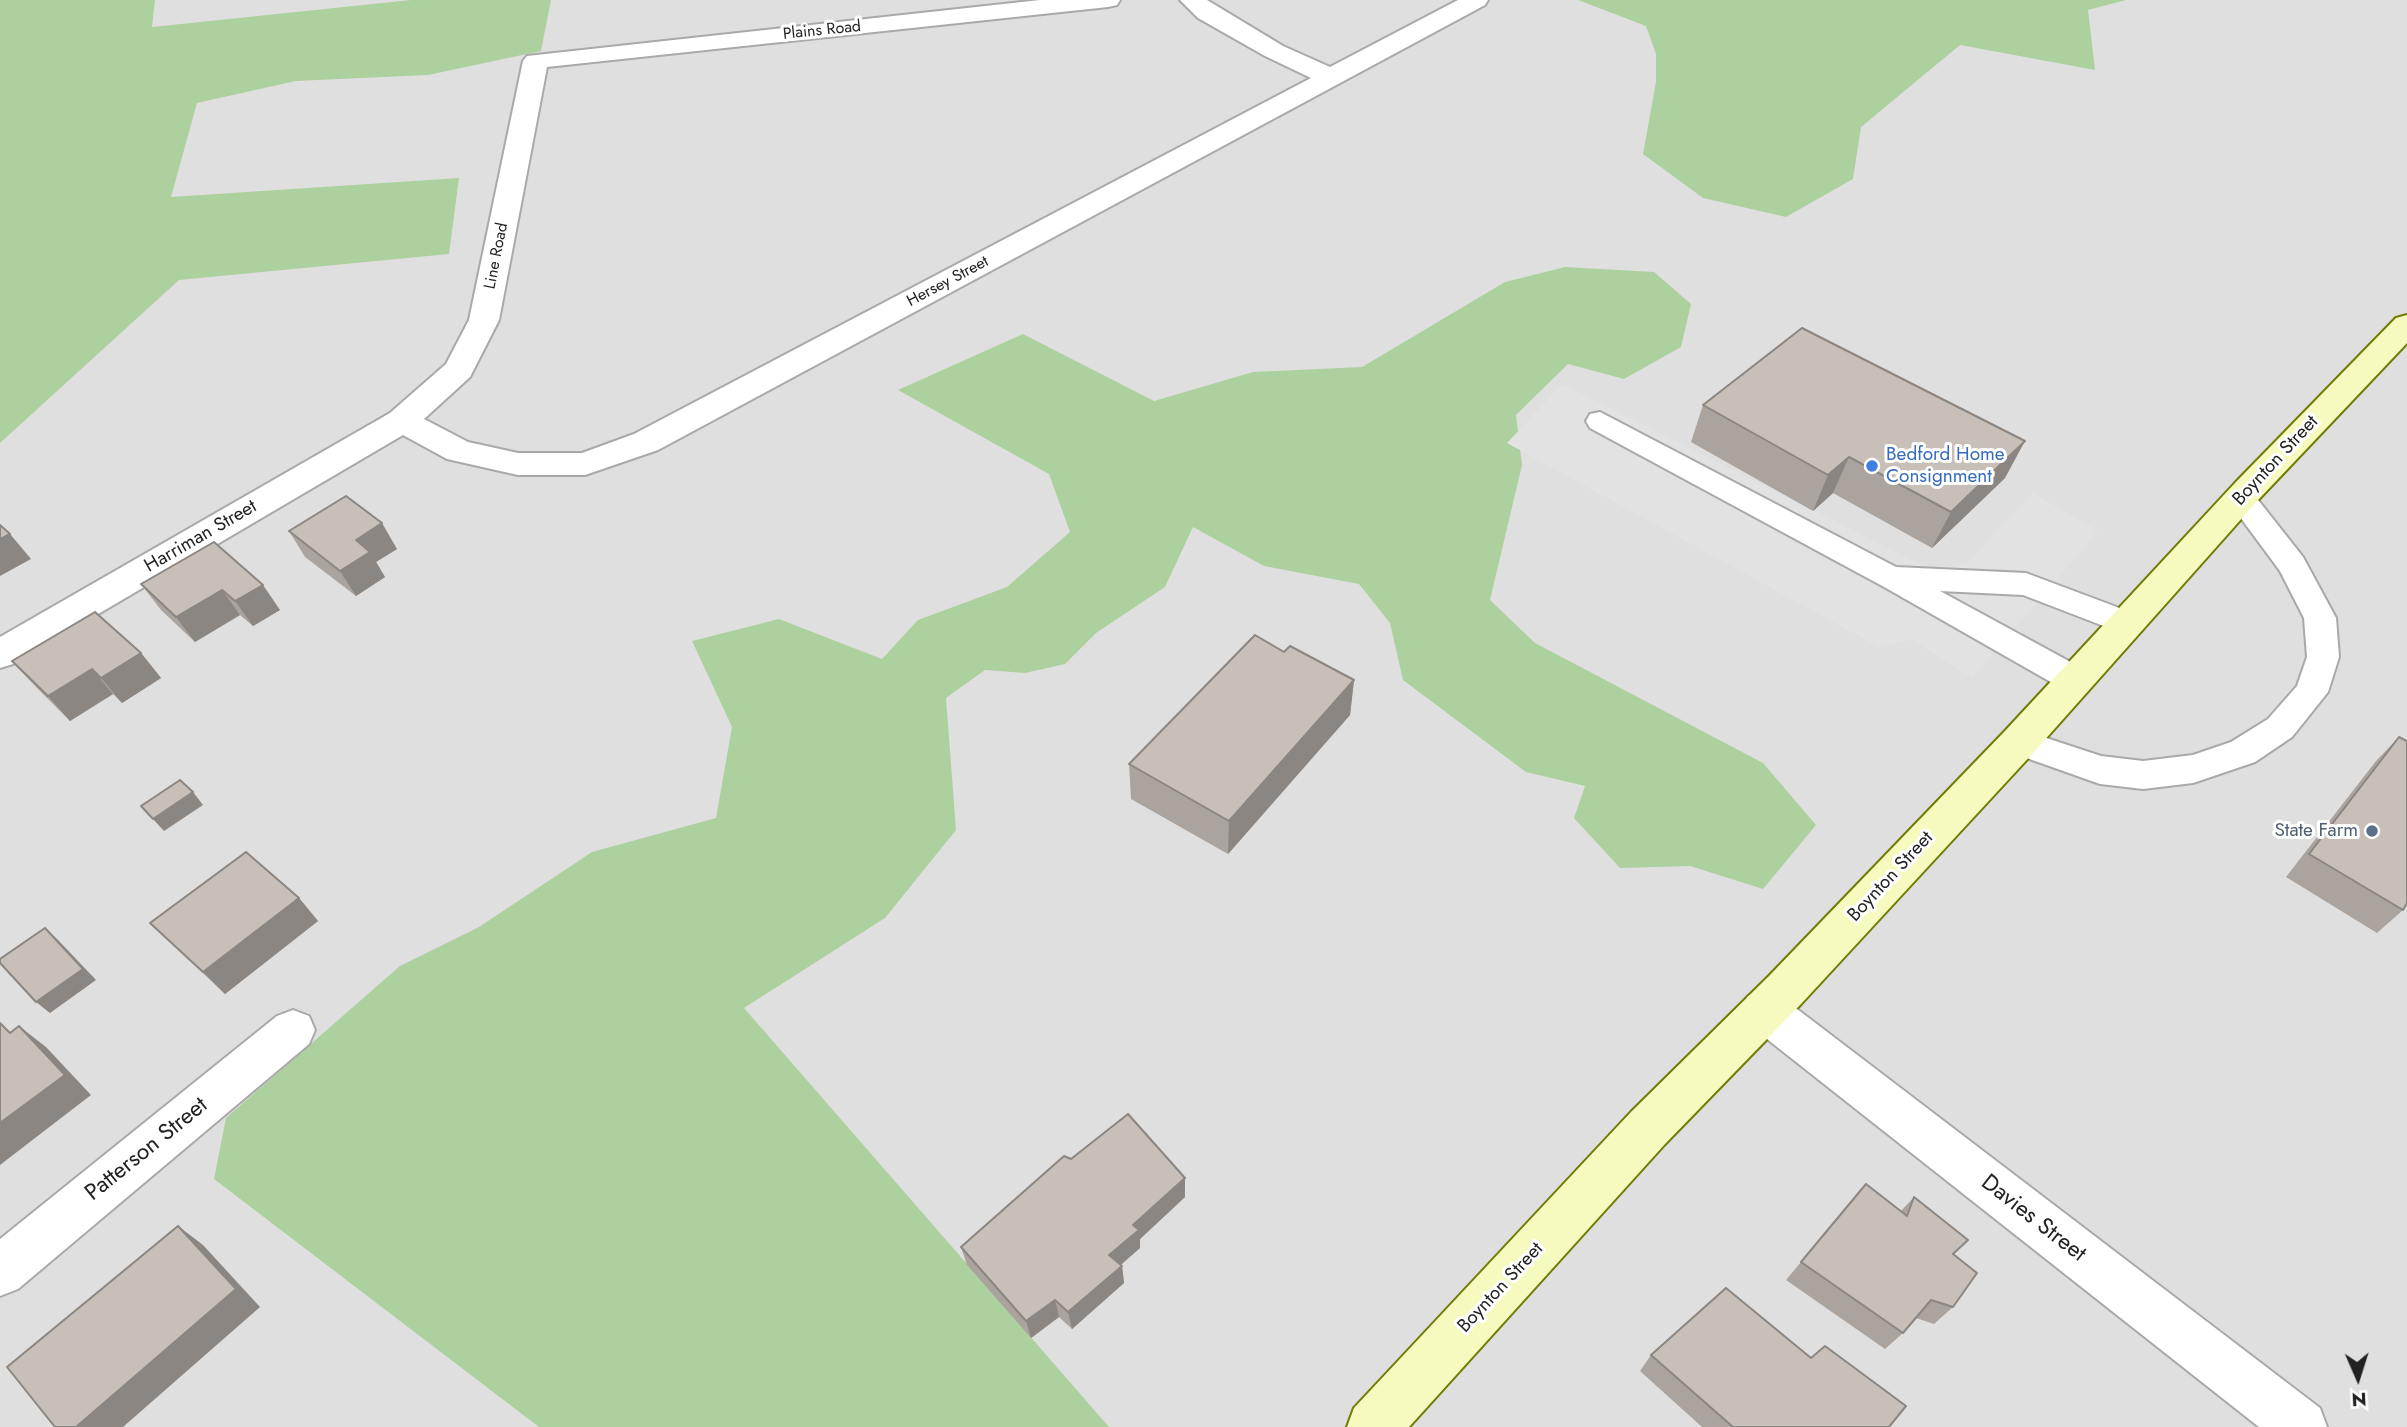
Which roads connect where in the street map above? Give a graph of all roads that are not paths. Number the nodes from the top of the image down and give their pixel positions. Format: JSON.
{"nodes":[{"id":1,"x":1108,"y":0,"type":"edge"},
{"id":2,"x":1192,"y":0,"type":"edge"},
{"id":3,"x":1476,"y":0,"type":"edge"},
{"id":4,"x":536,"y":61,"type":"joint"},
{"id":5,"x":1330,"y":77,"type":"junction"},
{"id":6,"x":2407,"y":325,"type":"edge"},
{"id":7,"x":402,"y":421,"type":"junction"},
{"id":8,"x":1600,"y":421,"type":"dead end"},
{"id":9,"x":2241,"y":498,"type":"junction"},
{"id":10,"x":1891,"y":578,"type":"junction"},
{"id":11,"x":2127,"y":623,"type":"junction"},
{"id":12,"x":0,"y":654,"type":"edge"},
{"id":13,"x":2075,"y":680,"type":"junction"},
{"id":14,"x":2019,"y":742,"type":"junction"},
{"id":15,"x":1764,"y":1010,"type":"junction"},
{"id":16,"x":293,"y":1030,"type":"dead end"},
{"id":17,"x":0,"y":1271,"type":"edge"},
{"id":18,"x":1373,"y":1427,"type":"edge"},
{"id":19,"x":2301,"y":1427,"type":"edge"}],
"edges":[{"from":1,"to":4,"type":"street","name":"Plains Road"},
{"from":2,"to":5,"type":"street"},
{"from":3,"to":5,"type":"street","name":"Hersey Street"},
{"from":4,"to":7,"type":"street","name":"Line Road"},
{"from":5,"to":7,"type":"street","name":"Hersey Street"},
{"from":6,"to":9,"type":"street","name":"Boynton Street"},
{"from":7,"to":12,"type":"street","name":"Harriman Street"},
{"from":8,"to":10,"type":"lane"},
{"from":9,"to":11,"type":"street","name":"Boynton Street"},
{"from":9,"to":14,"type":"lane"},
{"from":10,"to":11,"type":"lane"},
{"from":10,"to":13,"type":"lane"},
{"from":11,"to":13,"type":"street","name":"Boynton Street"},
{"from":13,"to":14,"type":"street","name":"Boynton Street"},
{"from":14,"to":15,"type":"street","name":"Boynton Street"},
{"from":15,"to":18,"type":"street","name":"Boynton Street"},
{"from":15,"to":19,"type":"street","name":"Davies Street"},
{"from":16,"to":17,"type":"street","name":"Patterson Street"}]}
